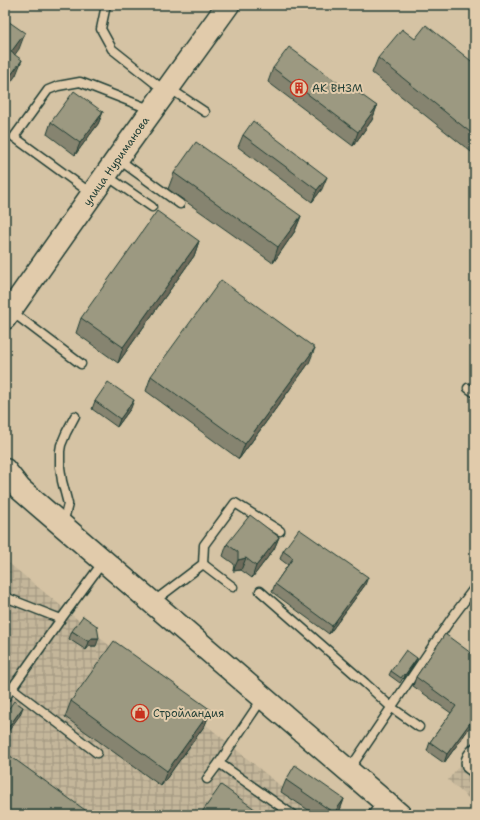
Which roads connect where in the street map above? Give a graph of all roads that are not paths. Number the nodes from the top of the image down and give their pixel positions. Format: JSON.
{"nodes":[{"id":1,"x":106,"y":5,"type":"edge"},
{"id":2,"x":228,"y":5,"type":"edge"},
{"id":3,"x":167,"y":90,"type":"junction"},
{"id":4,"x":153,"y":110,"type":"junction"},
{"id":5,"x":205,"y":112,"type":"dead end"},
{"id":6,"x":111,"y":167,"type":"junction"},
{"id":7,"x":92,"y":194,"type":"junction"},
{"id":8,"x":180,"y":204,"type":"dead end"},
{"id":9,"x":152,"y":207,"type":"dead end"},
{"id":10,"x":8,"y":314,"type":"edge"},
{"id":11,"x":81,"y":364,"type":"dead end"},
{"id":12,"x":76,"y":416,"type":"dead end"},
{"id":13,"x":5,"y":470,"type":"edge"},
{"id":14,"x":12,"y":485,"type":"edge"},
{"id":15,"x":62,"y":526,"type":"junction"},
{"id":16,"x":280,"y":531,"type":"dead end"},
{"id":17,"x":104,"y":561,"type":"junction"},
{"id":18,"x":204,"y":564,"type":"junction"},
{"id":19,"x":233,"y":587,"type":"dead end"},
{"id":20,"x":475,"y":587,"type":"edge"},
{"id":21,"x":260,"y":591,"type":"dead end"},
{"id":22,"x":5,"y":597,"type":"edge"},
{"id":23,"x":152,"y":602,"type":"junction"},
{"id":24,"x":61,"y":619,"type":"junction"},
{"id":25,"x":12,"y":688,"type":"junction"},
{"id":26,"x":263,"y":697,"type":"junction"},
{"id":27,"x":5,"y":698,"type":"edge"},
{"id":28,"x":391,"y":707,"type":"junction"},
{"id":29,"x":419,"y":726,"type":"dead end"},
{"id":30,"x":475,"y":747,"type":"edge"},
{"id":31,"x":98,"y":754,"type":"dead end"},
{"id":32,"x":219,"y":763,"type":"junction"},
{"id":33,"x":349,"y":771,"type":"junction"},
{"id":34,"x":475,"y":774,"type":"edge"},
{"id":35,"x":207,"y":779,"type":"dead end"},
{"id":36,"x":378,"y":808,"type":"edge"},
{"id":37,"x":293,"y":815,"type":"edge"},
{"id":38,"x":400,"y":815,"type":"edge"}],
"edges":[{"from":1,"to":3,"type":"lane"},
{"from":2,"to":3,"type":"main road","name":"улица Нуриманова"},
{"from":3,"to":4,"type":"main road","name":"улица Нуриманова"},
{"from":3,"to":5,"type":"lane"},
{"from":4,"to":6,"type":"main road","name":"улица Нуриманова"},
{"from":4,"to":7,"type":"lane"},
{"from":6,"to":7,"type":"main road","name":"улица Нуриманова"},
{"from":6,"to":8,"type":"lane"},
{"from":6,"to":9,"type":"lane"},
{"from":7,"to":10,"type":"main road","name":"улица Нуриманова"},
{"from":10,"to":11,"type":"lane"},
{"from":12,"to":15,"type":"lane"},
{"from":13,"to":14,"type":"main road"},
{"from":14,"to":15,"type":"main road"},
{"from":15,"to":17,"type":"main road"},
{"from":16,"to":18,"type":"lane"},
{"from":17,"to":23,"type":"main road"},
{"from":17,"to":24,"type":"lane"},
{"from":18,"to":19,"type":"lane"},
{"from":18,"to":23,"type":"lane"},
{"from":20,"to":28,"type":"lane"},
{"from":21,"to":28,"type":"lane"},
{"from":22,"to":24,"type":"lane"},
{"from":23,"to":26,"type":"main road"},
{"from":24,"to":25,"type":"lane"},
{"from":25,"to":27,"type":"lane"},
{"from":25,"to":31,"type":"lane"},
{"from":26,"to":32,"type":"lane"},
{"from":26,"to":33,"type":"main road"},
{"from":28,"to":29,"type":"lane"},
{"from":28,"to":33,"type":"lane"},
{"from":30,"to":34,"type":"lane"},
{"from":32,"to":35,"type":"lane"},
{"from":32,"to":37,"type":"lane"},
{"from":33,"to":36,"type":"main road"},
{"from":36,"to":38,"type":"main road"}]}
